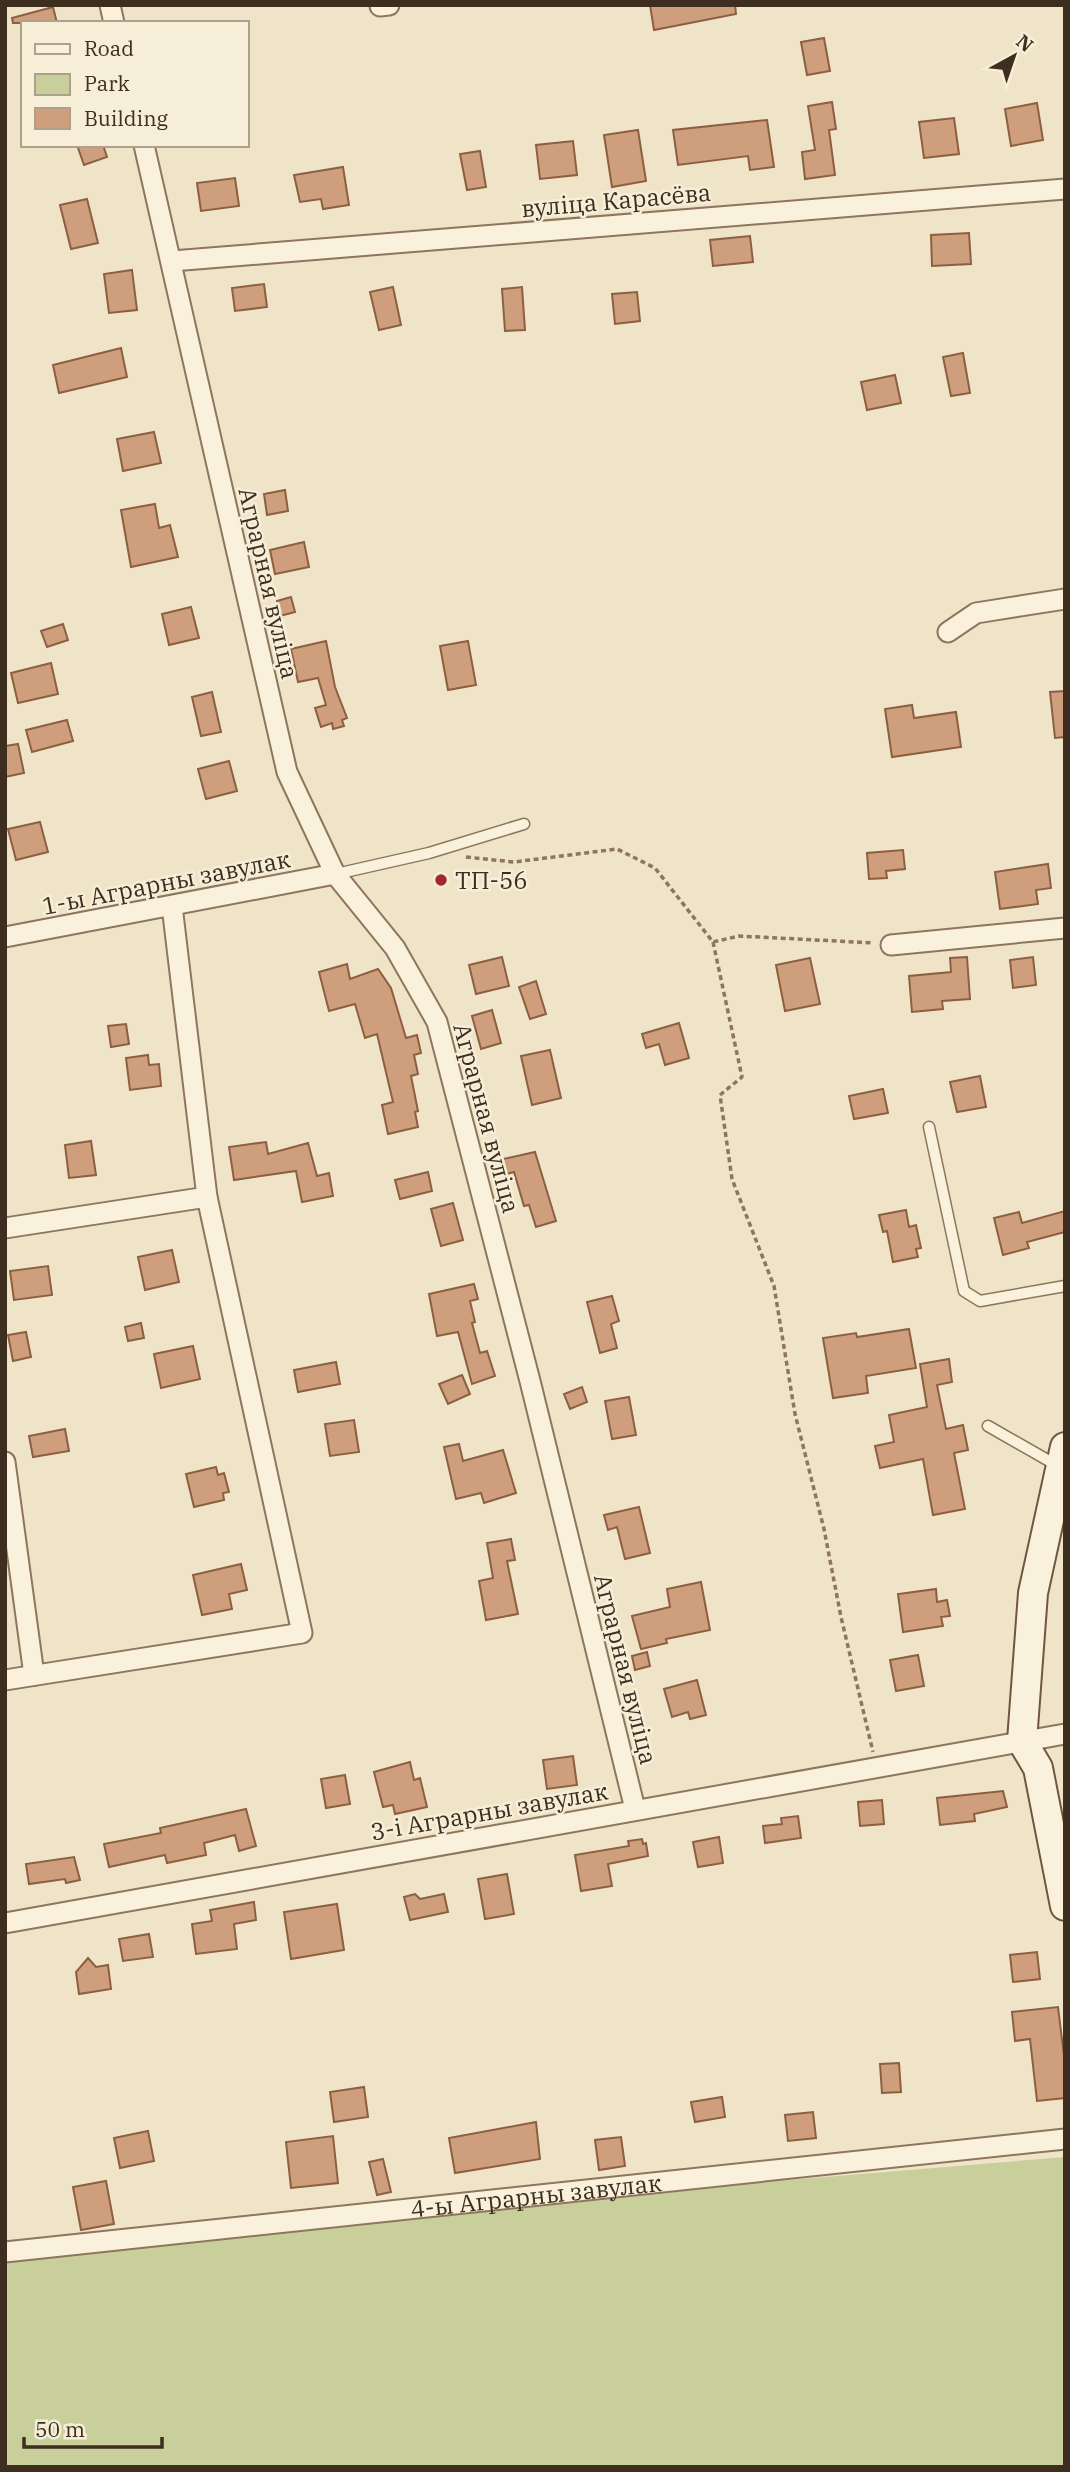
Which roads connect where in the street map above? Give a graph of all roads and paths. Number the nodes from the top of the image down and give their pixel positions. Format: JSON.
{"nodes":[{"id":1,"x":144,"y":147,"type":"edge"},
{"id":2,"x":1065,"y":189,"type":"edge"},
{"id":3,"x":172,"y":261,"type":"junction"},
{"id":4,"x":1065,"y":599,"type":"edge"},
{"id":5,"x":948,"y":632,"type":"dead end"},
{"id":6,"x":524,"y":824,"type":"dead end"},
{"id":7,"x":429,"y":853,"type":"junction"},
{"id":8,"x":335,"y":874,"type":"junction"},
{"id":9,"x":172,"y":906,"type":"junction"},
{"id":10,"x":1065,"y":928,"type":"edge"},
{"id":11,"x":5,"y":937,"type":"edge"},
{"id":12,"x":713,"y":942,"type":"junction"},
{"id":13,"x":891,"y":944,"type":"joint"},
{"id":14,"x":929,"y":1126,"type":"dead end"},
{"id":15,"x":207,"y":1198,"type":"junction"},
{"id":16,"x":5,"y":1228,"type":"edge"},
{"id":17,"x":1065,"y":1286,"type":"edge"},
{"id":18,"x":988,"y":1426,"type":"dead end"},
{"id":19,"x":1062,"y":1456,"type":"edge"},
{"id":20,"x":5,"y":1462,"type":"edge"},
{"id":21,"x":34,"y":1675,"type":"junction"},
{"id":22,"x":5,"y":1680,"type":"edge"},
{"id":23,"x":1065,"y":1734,"type":"edge"},
{"id":24,"x":1022,"y":1741,"type":"junction"},
{"id":25,"x":877,"y":1768,"type":"junction"},
{"id":26,"x":635,"y":1810,"type":"junction"},
{"id":27,"x":1065,"y":1906,"type":"edge"},
{"id":28,"x":5,"y":1923,"type":"edge"},
{"id":29,"x":1065,"y":2139,"type":"edge"},
{"id":30,"x":5,"y":2252,"type":"edge"}],
"edges":[{"from":1,"to":3,"type":"street","name":"Аграрная вуліца"},
{"from":2,"to":3,"type":"street","name":"вуліца Карасёва"},
{"from":3,"to":8,"type":"street","name":"Аграрная вуліца"},
{"from":4,"to":5,"type":"street"},
{"from":6,"to":7,"type":"lane"},
{"from":7,"to":8,"type":"lane"},
{"from":7,"to":12,"type":"path"},
{"from":8,"to":9,"type":"street","name":"1-ы Аграрны завулак"},
{"from":8,"to":26,"type":"street","name":"Аграрная вуліца"},
{"from":9,"to":11,"type":"street","name":"1-ы Аграрны завулак"},
{"from":9,"to":15,"type":"street"},
{"from":10,"to":13,"type":"street"},
{"from":12,"to":13,"type":"path"},
{"from":12,"to":25,"type":"path"},
{"from":14,"to":17,"type":"lane"},
{"from":15,"to":16,"type":"street"},
{"from":15,"to":21,"type":"street"},
{"from":18,"to":19,"type":"lane"},
{"from":19,"to":24,"type":"main road"},
{"from":20,"to":21,"type":"street"},
{"from":21,"to":22,"type":"street"},
{"from":23,"to":24,"type":"street","name":"3-і Аграрны завулак"},
{"from":24,"to":25,"type":"street","name":"3-і Аграрны завулак"},
{"from":24,"to":27,"type":"main road"},
{"from":25,"to":26,"type":"street","name":"3-і Аграрны завулак"},
{"from":26,"to":28,"type":"street","name":"3-і Аграрны завулак"},
{"from":29,"to":30,"type":"street","name":"4-ы Аграрны завулак"}]}
